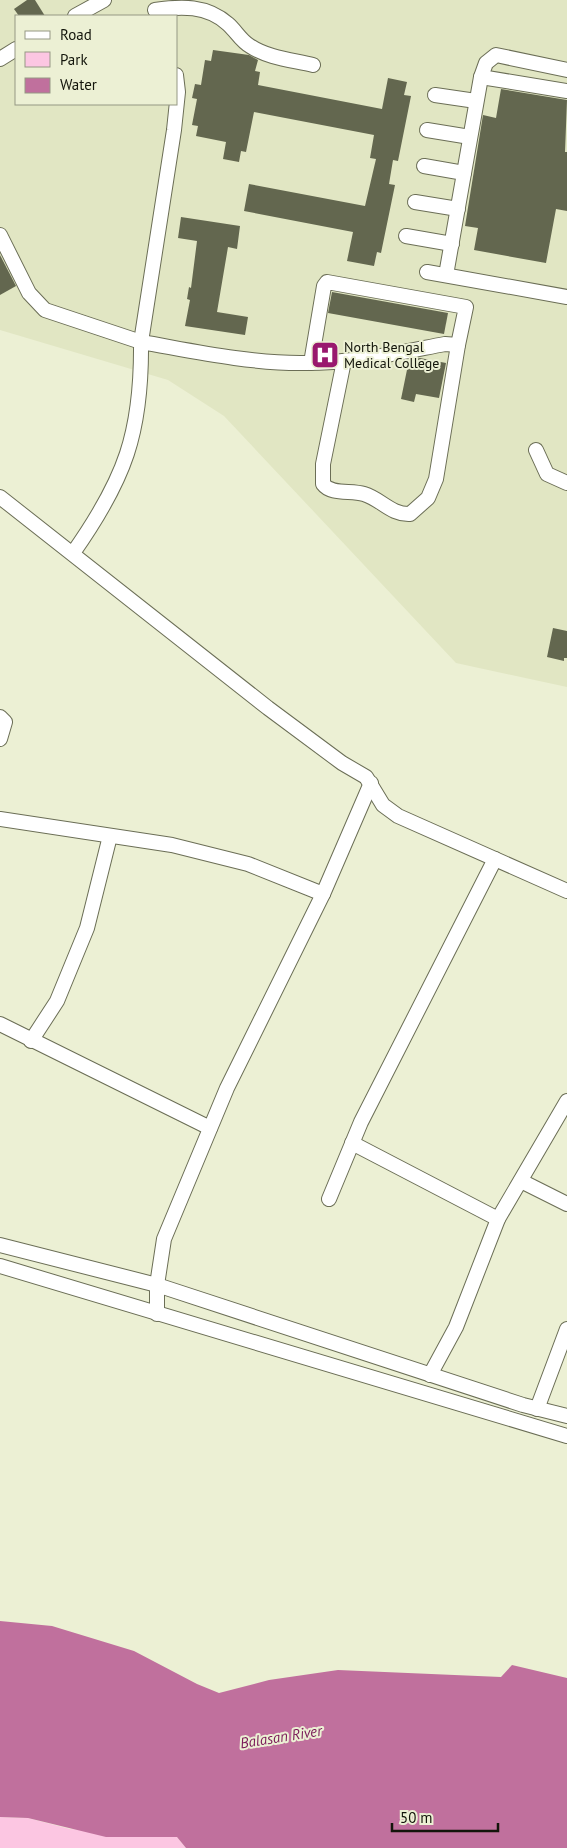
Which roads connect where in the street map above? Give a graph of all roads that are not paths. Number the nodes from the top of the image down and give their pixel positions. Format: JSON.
{"nodes":[{"id":1,"x":104,"y":0,"type":"edge"},
{"id":2,"x":155,"y":9,"type":"edge"},
{"id":3,"x":77,"y":15,"type":"edge"},
{"id":4,"x":15,"y":50,"type":"edge"},
{"id":5,"x":0,"y":59,"type":"edge"},
{"id":6,"x":313,"y":64,"type":"dead end"},
{"id":7,"x":567,"y":70,"type":"edge"},
{"id":8,"x":481,"y":77,"type":"junction"},
{"id":9,"x":567,"y":91,"type":"edge"},
{"id":10,"x":435,"y":95,"type":"dead end"},
{"id":11,"x":476,"y":101,"type":"junction"},
{"id":12,"x":177,"y":105,"type":"edge"},
{"id":13,"x":427,"y":130,"type":"dead end"},
{"id":14,"x":470,"y":137,"type":"junction"},
{"id":15,"x":424,"y":166,"type":"dead end"},
{"id":16,"x":464,"y":173,"type":"junction"},
{"id":17,"x":415,"y":202,"type":"dead end"},
{"id":18,"x":458,"y":209,"type":"junction"},
{"id":19,"x":0,"y":236,"type":"edge"},
{"id":20,"x":406,"y":236,"type":"dead end"},
{"id":21,"x":452,"y":244,"type":"junction"},
{"id":22,"x":427,"y":272,"type":"dead end"},
{"id":23,"x":446,"y":275,"type":"junction"},
{"id":24,"x":567,"y":298,"type":"edge"},
{"id":25,"x":141,"y":342,"type":"junction"},
{"id":26,"x":458,"y":345,"type":"junction"},
{"id":27,"x":344,"y":361,"type":"junction"},
{"id":28,"x":311,"y":363,"type":"junction"},
{"id":29,"x":536,"y":450,"type":"dead end"},
{"id":30,"x":567,"y":482,"type":"edge"},
{"id":31,"x":0,"y":497,"type":"edge"},
{"id":32,"x":73,"y":553,"type":"junction"},
{"id":33,"x":0,"y":717,"type":"edge"},
{"id":34,"x":0,"y":739,"type":"edge"},
{"id":35,"x":371,"y":783,"type":"junction"},
{"id":36,"x":0,"y":819,"type":"edge"},
{"id":37,"x":110,"y":836,"type":"junction"},
{"id":38,"x":496,"y":859,"type":"junction"},
{"id":39,"x":567,"y":891,"type":"edge"},
{"id":40,"x":323,"y":894,"type":"junction"},
{"id":41,"x":0,"y":1024,"type":"edge"},
{"id":42,"x":31,"y":1041,"type":"junction"},
{"id":43,"x":567,"y":1101,"type":"edge"},
{"id":44,"x":210,"y":1128,"type":"junction"},
{"id":45,"x":352,"y":1144,"type":"junction"},
{"id":46,"x":521,"y":1181,"type":"junction"},
{"id":47,"x":329,"y":1199,"type":"dead end"},
{"id":48,"x":567,"y":1204,"type":"edge"},
{"id":49,"x":498,"y":1218,"type":"junction"},
{"id":50,"x":0,"y":1246,"type":"edge"},
{"id":51,"x":0,"y":1266,"type":"edge"},
{"id":52,"x":157,"y":1285,"type":"junction"},
{"id":53,"x":157,"y":1314,"type":"junction"},
{"id":54,"x":567,"y":1329,"type":"edge"},
{"id":55,"x":430,"y":1375,"type":"junction"},
{"id":56,"x":537,"y":1409,"type":"junction"},
{"id":57,"x":567,"y":1416,"type":"edge"},
{"id":58,"x":567,"y":1436,"type":"edge"}],
"edges":[{"from":1,"to":3,"type":"street"},
{"from":2,"to":6,"type":"street"},
{"from":4,"to":5,"type":"street"},
{"from":7,"to":8,"type":"street"},
{"from":8,"to":9,"type":"street"},
{"from":8,"to":11,"type":"street"},
{"from":10,"to":11,"type":"street"},
{"from":11,"to":14,"type":"street"},
{"from":12,"to":25,"type":"street"},
{"from":13,"to":14,"type":"street"},
{"from":14,"to":16,"type":"street"},
{"from":15,"to":16,"type":"street"},
{"from":16,"to":18,"type":"street"},
{"from":17,"to":18,"type":"street"},
{"from":18,"to":21,"type":"street"},
{"from":19,"to":25,"type":"street"},
{"from":20,"to":21,"type":"street"},
{"from":21,"to":23,"type":"street"},
{"from":22,"to":23,"type":"street"},
{"from":23,"to":24,"type":"street"},
{"from":25,"to":28,"type":"street"},
{"from":25,"to":32,"type":"street"},
{"from":26,"to":27,"type":"street"},
{"from":26,"to":27,"type":"street"},
{"from":26,"to":28,"type":"street"},
{"from":27,"to":28,"type":"street"},
{"from":29,"to":30,"type":"street"},
{"from":31,"to":32,"type":"street"},
{"from":32,"to":35,"type":"street"},
{"from":33,"to":34,"type":"street"},
{"from":35,"to":38,"type":"street"},
{"from":35,"to":40,"type":"street"},
{"from":36,"to":37,"type":"street"},
{"from":37,"to":40,"type":"street"},
{"from":37,"to":42,"type":"street"},
{"from":38,"to":39,"type":"street"},
{"from":38,"to":45,"type":"street"},
{"from":40,"to":44,"type":"street"},
{"from":41,"to":42,"type":"street"},
{"from":42,"to":44,"type":"street"},
{"from":43,"to":46,"type":"street"},
{"from":44,"to":52,"type":"street"},
{"from":45,"to":47,"type":"street"},
{"from":45,"to":49,"type":"street"},
{"from":46,"to":48,"type":"street"},
{"from":46,"to":49,"type":"street"},
{"from":49,"to":55,"type":"street"},
{"from":50,"to":52,"type":"street"},
{"from":51,"to":53,"type":"street"},
{"from":52,"to":53,"type":"street"},
{"from":52,"to":55,"type":"street"},
{"from":53,"to":58,"type":"street"},
{"from":54,"to":56,"type":"street"},
{"from":55,"to":56,"type":"street"},
{"from":56,"to":57,"type":"street"}]}
